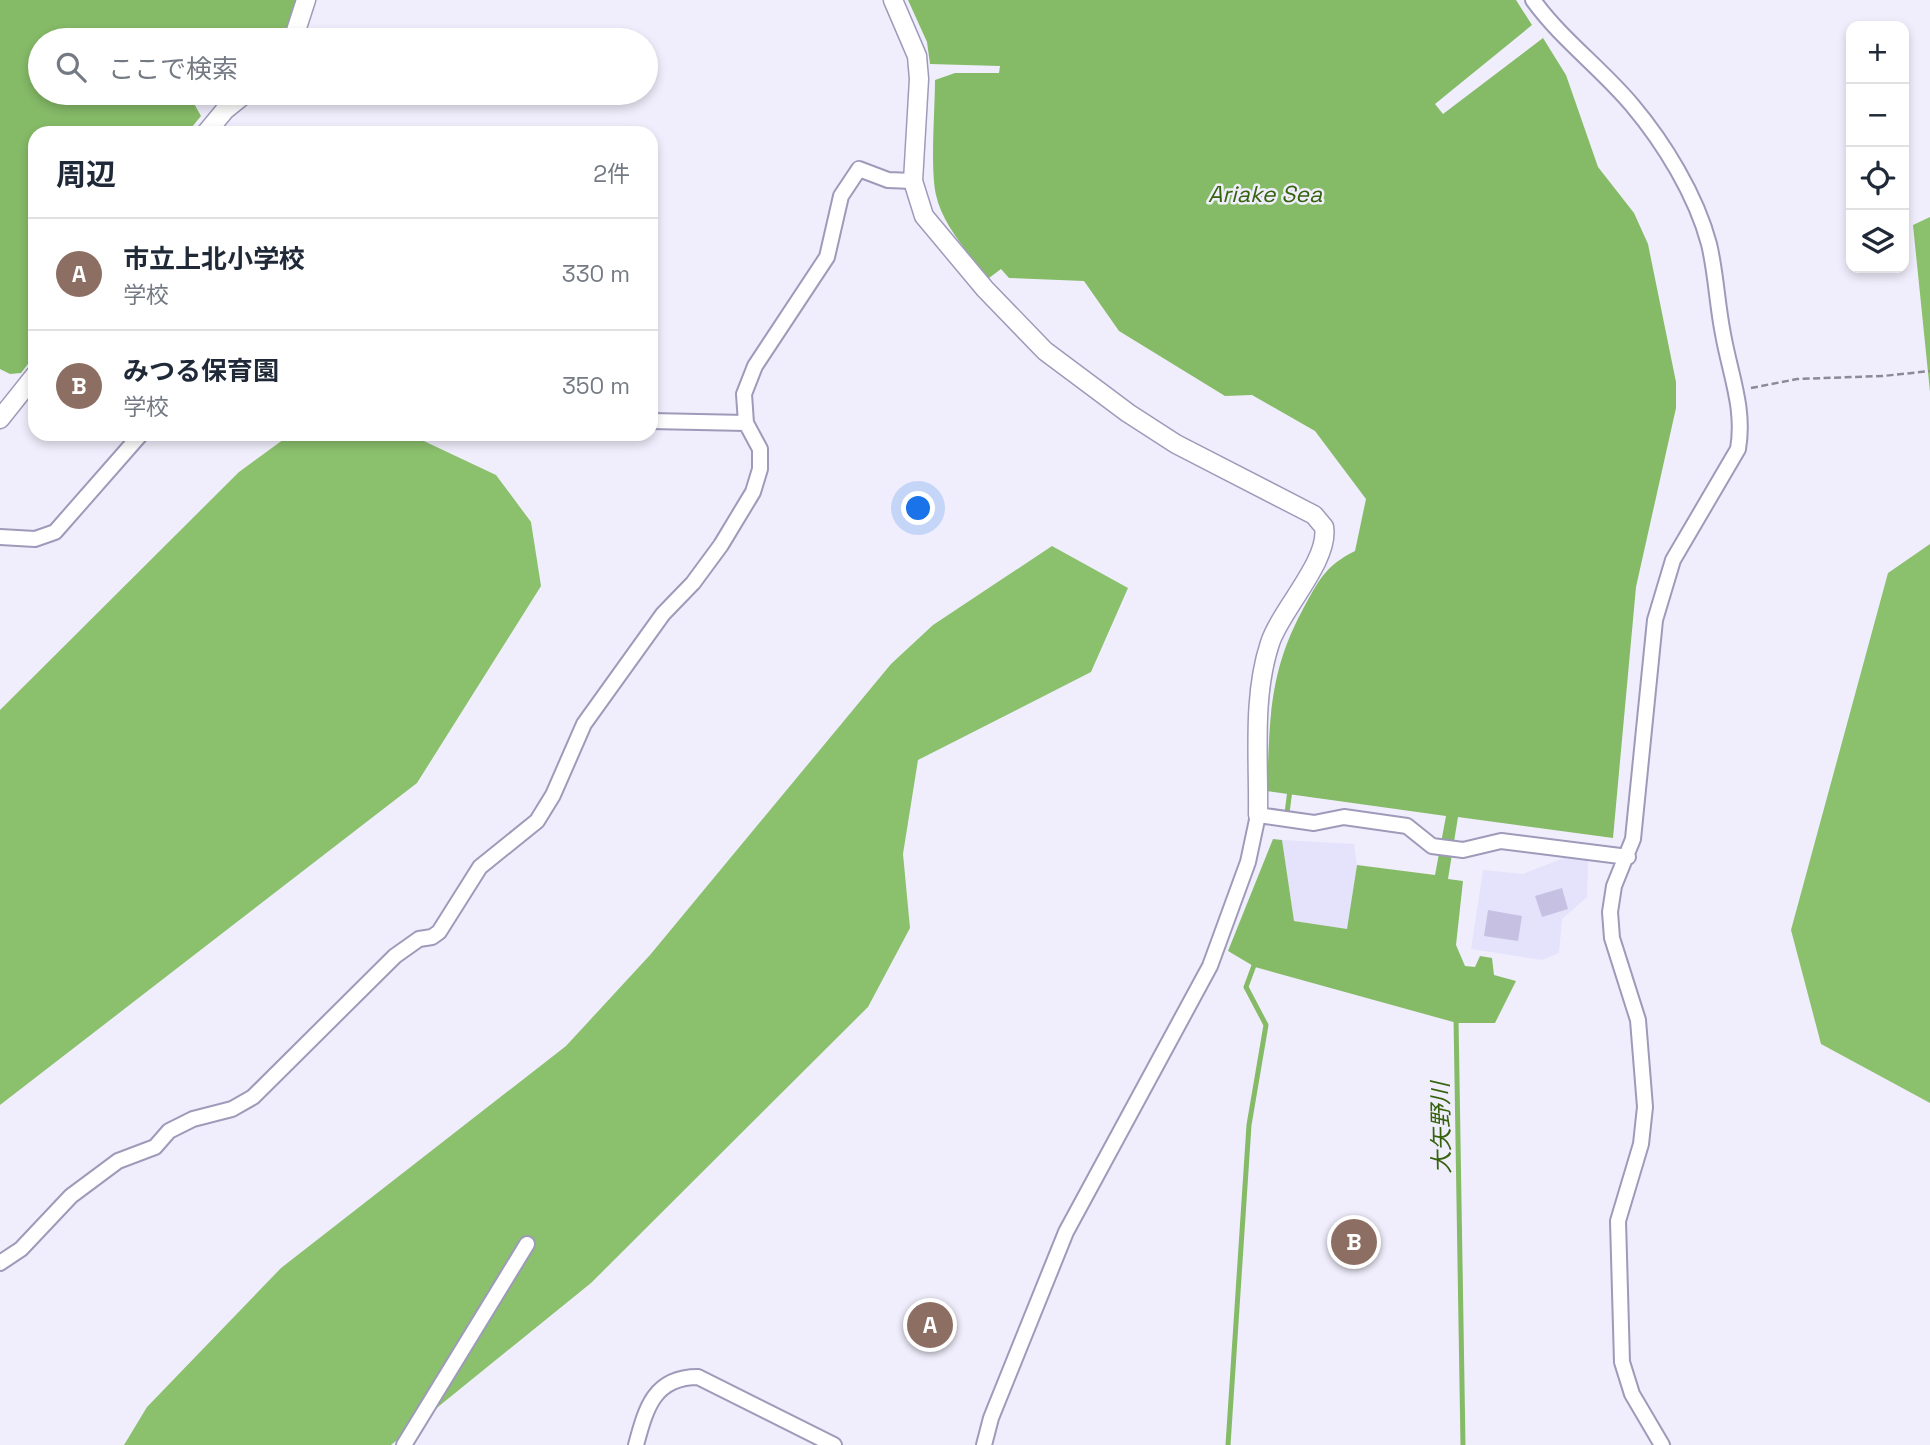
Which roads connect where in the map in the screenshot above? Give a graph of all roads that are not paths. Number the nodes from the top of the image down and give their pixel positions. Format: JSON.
{"nodes":[{"id":1,"x":306,"y":0,"type":"edge"},
{"id":2,"x":893,"y":0,"type":"edge"},
{"id":3,"x":1533,"y":0,"type":"edge"},
{"id":4,"x":297,"y":28,"type":"edge"},
{"id":5,"x":231,"y":105,"type":"edge"},
{"id":6,"x":212,"y":126,"type":"edge"},
{"id":7,"x":913,"y":181,"type":"junction"},
{"id":8,"x":28,"y":384,"type":"edge"},
{"id":9,"x":0,"y":419,"type":"edge"},
{"id":10,"x":658,"y":421,"type":"edge"},
{"id":11,"x":746,"y":423,"type":"junction"},
{"id":12,"x":135,"y":441,"type":"edge"},
{"id":13,"x":0,"y":537,"type":"edge"},
{"id":14,"x":1258,"y":815,"type":"junction"},
{"id":15,"x":1628,"y":857,"type":"junction"},
{"id":16,"x":527,"y":1244,"type":"dead end"},
{"id":17,"x":0,"y":1263,"type":"edge"},
{"id":18,"x":404,"y":1445,"type":"edge"},
{"id":19,"x":636,"y":1445,"type":"edge"},
{"id":20,"x":834,"y":1445,"type":"edge"},
{"id":21,"x":984,"y":1445,"type":"edge"},
{"id":22,"x":1662,"y":1445,"type":"edge"}],
"edges":[{"from":1,"to":4,"type":"street"},
{"from":2,"to":7,"type":"street"},
{"from":3,"to":15,"type":"street"},
{"from":5,"to":6,"type":"street"},
{"from":7,"to":11,"type":"street"},
{"from":7,"to":14,"type":"street"},
{"from":8,"to":9,"type":"street"},
{"from":10,"to":11,"type":"street"},
{"from":11,"to":17,"type":"street"},
{"from":12,"to":13,"type":"street"},
{"from":14,"to":15,"type":"street"},
{"from":14,"to":21,"type":"street"},
{"from":15,"to":22,"type":"street"},
{"from":16,"to":18,"type":"street"},
{"from":19,"to":20,"type":"street"}]}
